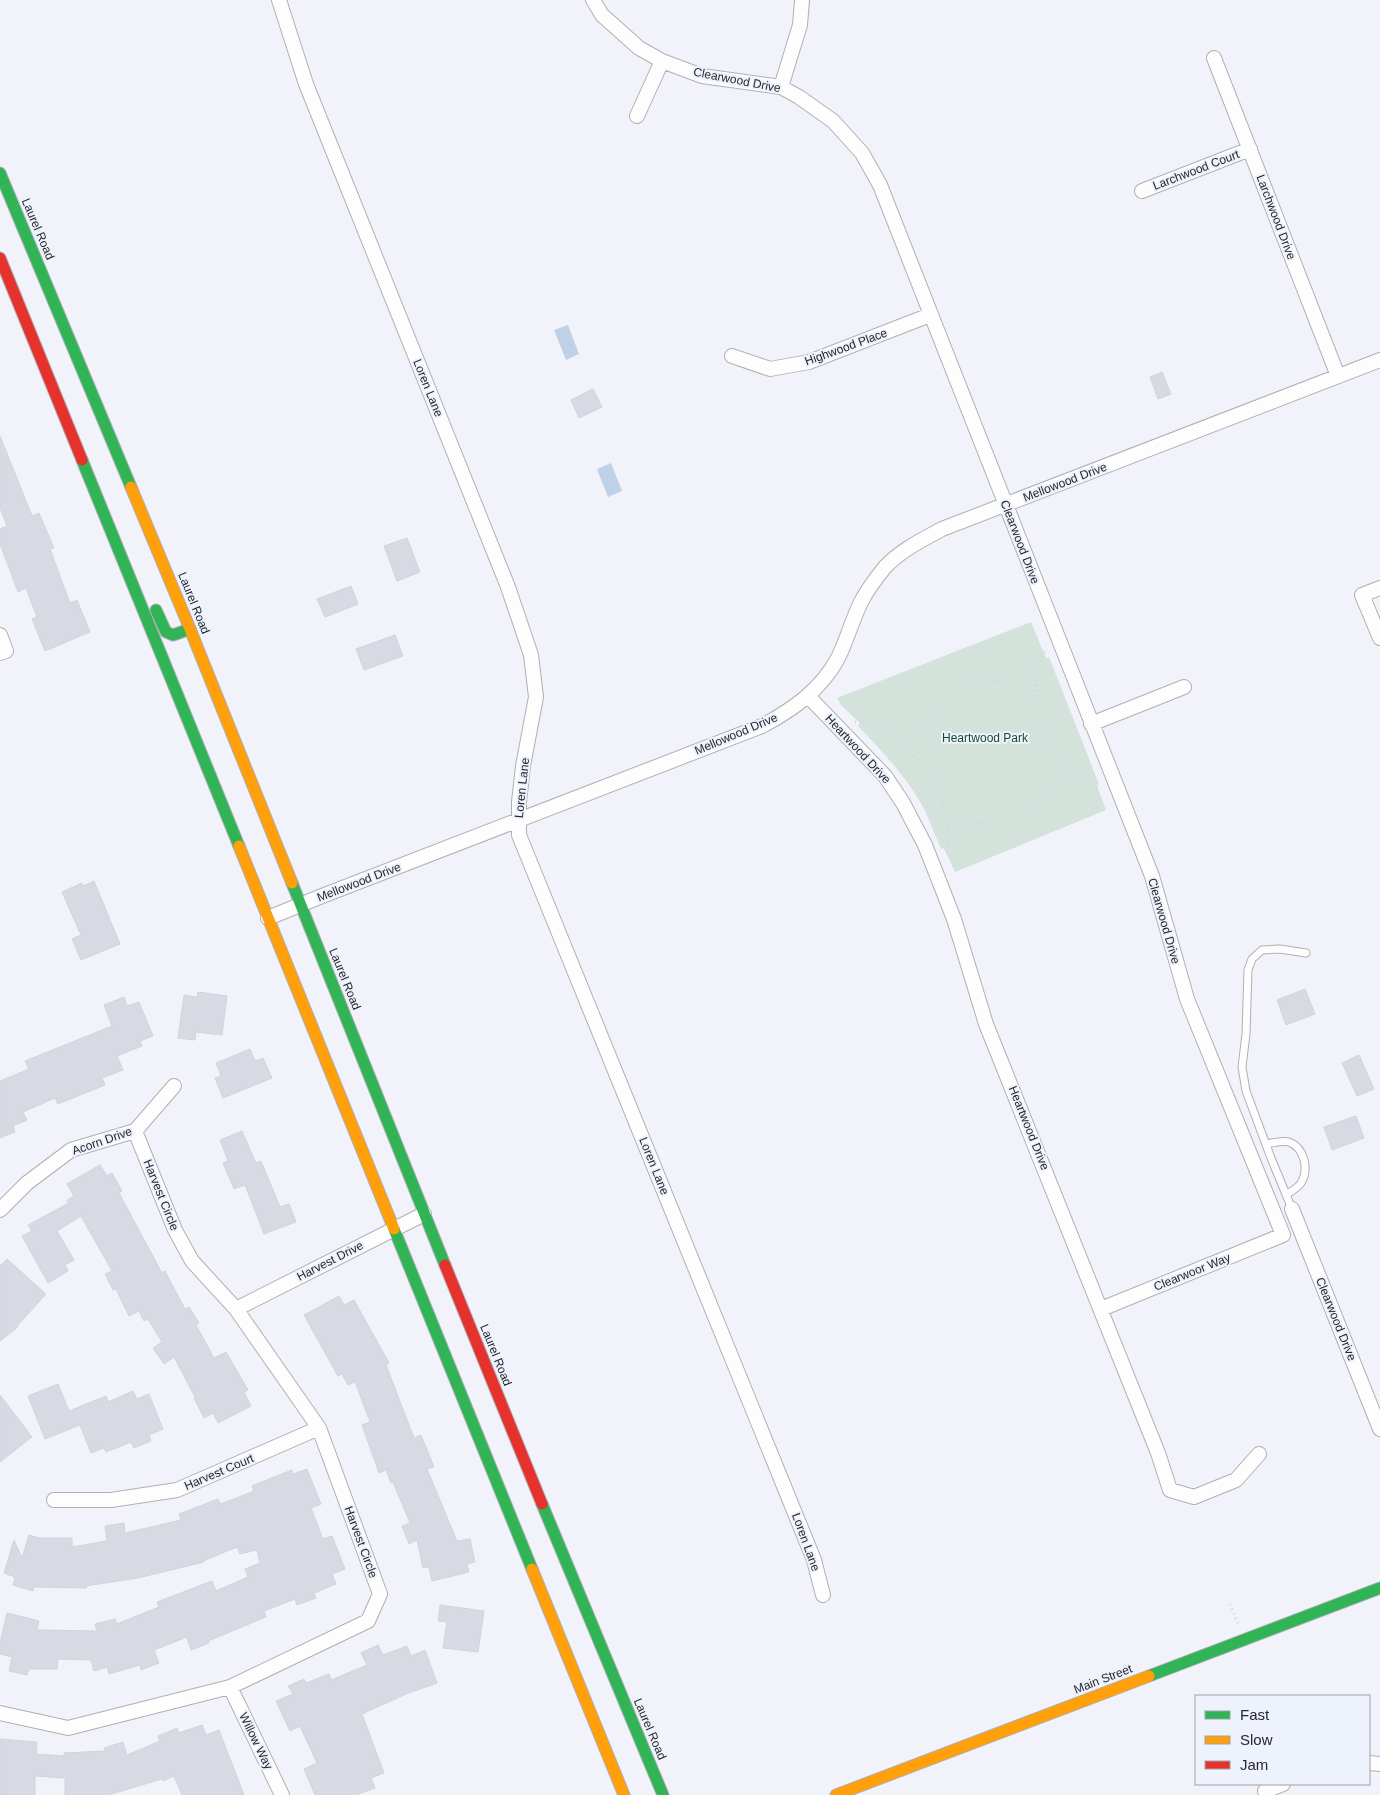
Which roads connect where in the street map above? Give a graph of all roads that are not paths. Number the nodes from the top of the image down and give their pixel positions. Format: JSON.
{"nodes":[{"id":1,"x":279,"y":0,"type":"edge"},
{"id":2,"x":593,"y":0,"type":"edge"},
{"id":3,"x":802,"y":0,"type":"edge"},
{"id":4,"x":1214,"y":58,"type":"dead end"},
{"id":5,"x":662,"y":61,"type":"junction"},
{"id":6,"x":781,"y":87,"type":"junction"},
{"id":7,"x":637,"y":116,"type":"dead end"},
{"id":8,"x":1250,"y":149,"type":"junction"},
{"id":9,"x":0,"y":173,"type":"edge"},
{"id":10,"x":1142,"y":191,"type":"dead end"},
{"id":11,"x":0,"y":258,"type":"edge"},
{"id":12,"x":930,"y":315,"type":"junction"},
{"id":13,"x":732,"y":356,"type":"dead end"},
{"id":14,"x":1380,"y":360,"type":"edge"},
{"id":15,"x":1338,"y":376,"type":"junction"},
{"id":16,"x":1005,"y":505,"type":"junction"},
{"id":17,"x":128,"y":573,"type":"junction"},
{"id":18,"x":1380,"y":588,"type":"edge"},
{"id":19,"x":190,"y":629,"type":"junction"},
{"id":20,"x":0,"y":635,"type":"edge"},
{"id":21,"x":1380,"y":638,"type":"edge"},
{"id":22,"x":3,"y":652,"type":"edge"},
{"id":23,"x":1184,"y":687,"type":"dead end"},
{"id":24,"x":808,"y":696,"type":"junction"},
{"id":25,"x":1091,"y":724,"type":"junction"},
{"id":26,"x":519,"y":819,"type":"junction"},
{"id":27,"x":301,"y":904,"type":"junction"},
{"id":28,"x":268,"y":918,"type":"junction"},
{"id":29,"x":1306,"y":954,"type":"dead end"},
{"id":30,"x":174,"y":1086,"type":"dead end"},
{"id":31,"x":135,"y":1131,"type":"junction"},
{"id":32,"x":1266,"y":1144,"type":"junction"},
{"id":33,"x":1286,"y":1195,"type":"junction"},
{"id":34,"x":1292,"y":1209,"type":"joint"},
{"id":35,"x":0,"y":1210,"type":"edge"},
{"id":36,"x":424,"y":1214,"type":"junction"},
{"id":37,"x":394,"y":1228,"type":"junction"},
{"id":38,"x":1283,"y":1235,"type":"joint"},
{"id":39,"x":1101,"y":1308,"type":"junction"},
{"id":40,"x":236,"y":1309,"type":"junction"},
{"id":41,"x":319,"y":1428,"type":"junction"},
{"id":42,"x":1380,"y":1429,"type":"edge"},
{"id":43,"x":1259,"y":1454,"type":"dead end"},
{"id":44,"x":54,"y":1500,"type":"dead end"},
{"id":45,"x":1380,"y":1588,"type":"edge"},
{"id":46,"x":823,"y":1595,"type":"dead end"},
{"id":47,"x":230,"y":1687,"type":"junction"},
{"id":48,"x":0,"y":1713,"type":"edge"},
{"id":49,"x":1280,"y":1785,"type":"edge"},
{"id":50,"x":1265,"y":1790,"type":"dead end"},
{"id":51,"x":282,"y":1795,"type":"edge"},
{"id":52,"x":624,"y":1795,"type":"edge"},
{"id":53,"x":663,"y":1795,"type":"edge"},
{"id":54,"x":836,"y":1795,"type":"edge"}],
"edges":[{"from":1,"to":26,"type":"street","name":"Loren Lane"},
{"from":2,"to":5,"type":"street","name":"Clearwood Drive"},
{"from":3,"to":6,"type":"street"},
{"from":4,"to":8,"type":"street","name":"Larchwood Drive"},
{"from":5,"to":6,"type":"street","name":"Clearwood Drive"},
{"from":5,"to":7,"type":"street"},
{"from":6,"to":12,"type":"street","name":"Clearwood Drive"},
{"from":8,"to":10,"type":"street","name":"Larchwood Court"},
{"from":8,"to":15,"type":"street","name":"Larchwood Drive"},
{"from":9,"to":19,"type":"main road","name":"Laurel Road"},
{"from":11,"to":17,"type":"main road"},
{"from":12,"to":13,"type":"street","name":"Highwood Place"},
{"from":12,"to":16,"type":"street","name":"Clearwood Drive"},
{"from":14,"to":15,"type":"street","name":"Mellowood Drive"},
{"from":15,"to":16,"type":"street","name":"Mellowood Drive"},
{"from":16,"to":24,"type":"street","name":"Mellowood Drive"},
{"from":16,"to":25,"type":"street","name":"Clearwood Drive"},
{"from":17,"to":19,"type":"main road"},
{"from":17,"to":28,"type":"main road"},
{"from":18,"to":21,"type":"street"},
{"from":19,"to":27,"type":"main road","name":"Laurel Road"},
{"from":20,"to":22,"type":"street"},
{"from":23,"to":25,"type":"street"},
{"from":24,"to":26,"type":"street","name":"Mellowood Drive"},
{"from":24,"to":39,"type":"street","name":"Heartwood Drive"},
{"from":25,"to":38,"type":"street","name":"Clearwood Drive"},
{"from":26,"to":27,"type":"street","name":"Mellowood Drive"},
{"from":26,"to":46,"type":"street","name":"Loren Lane"},
{"from":27,"to":28,"type":"street","name":"Mellowood Drive"},
{"from":27,"to":36,"type":"main road","name":"Laurel Road"},
{"from":28,"to":37,"type":"main road"},
{"from":29,"to":32,"type":"lane"},
{"from":30,"to":31,"type":"street","name":"Acorn Drive"},
{"from":31,"to":35,"type":"street","name":"Acorn Drive"},
{"from":31,"to":40,"type":"street","name":"Harvest Circle"},
{"from":32,"to":33,"type":"lane"},
{"from":32,"to":33,"type":"lane"},
{"from":33,"to":34,"type":"lane"},
{"from":34,"to":42,"type":"street","name":"Clearwood Drive"},
{"from":36,"to":37,"type":"street","name":"Harvest Drive"},
{"from":36,"to":53,"type":"main road","name":"Laurel Road"},
{"from":37,"to":40,"type":"street","name":"Harvest Drive"},
{"from":37,"to":52,"type":"main road"},
{"from":38,"to":39,"type":"street","name":"Clearwoor Way"},
{"from":39,"to":43,"type":"street","name":"Heartwood Drive"},
{"from":40,"to":41,"type":"street","name":"Harvest Circle"},
{"from":41,"to":44,"type":"street","name":"Harvest Court"},
{"from":41,"to":47,"type":"street","name":"Harvest Circle"},
{"from":45,"to":54,"type":"main road","name":"Main Street"},
{"from":47,"to":48,"type":"street","name":"Harvest Circle"},
{"from":47,"to":51,"type":"street","name":"Willow Way"},
{"from":49,"to":50,"type":"street"}]}
